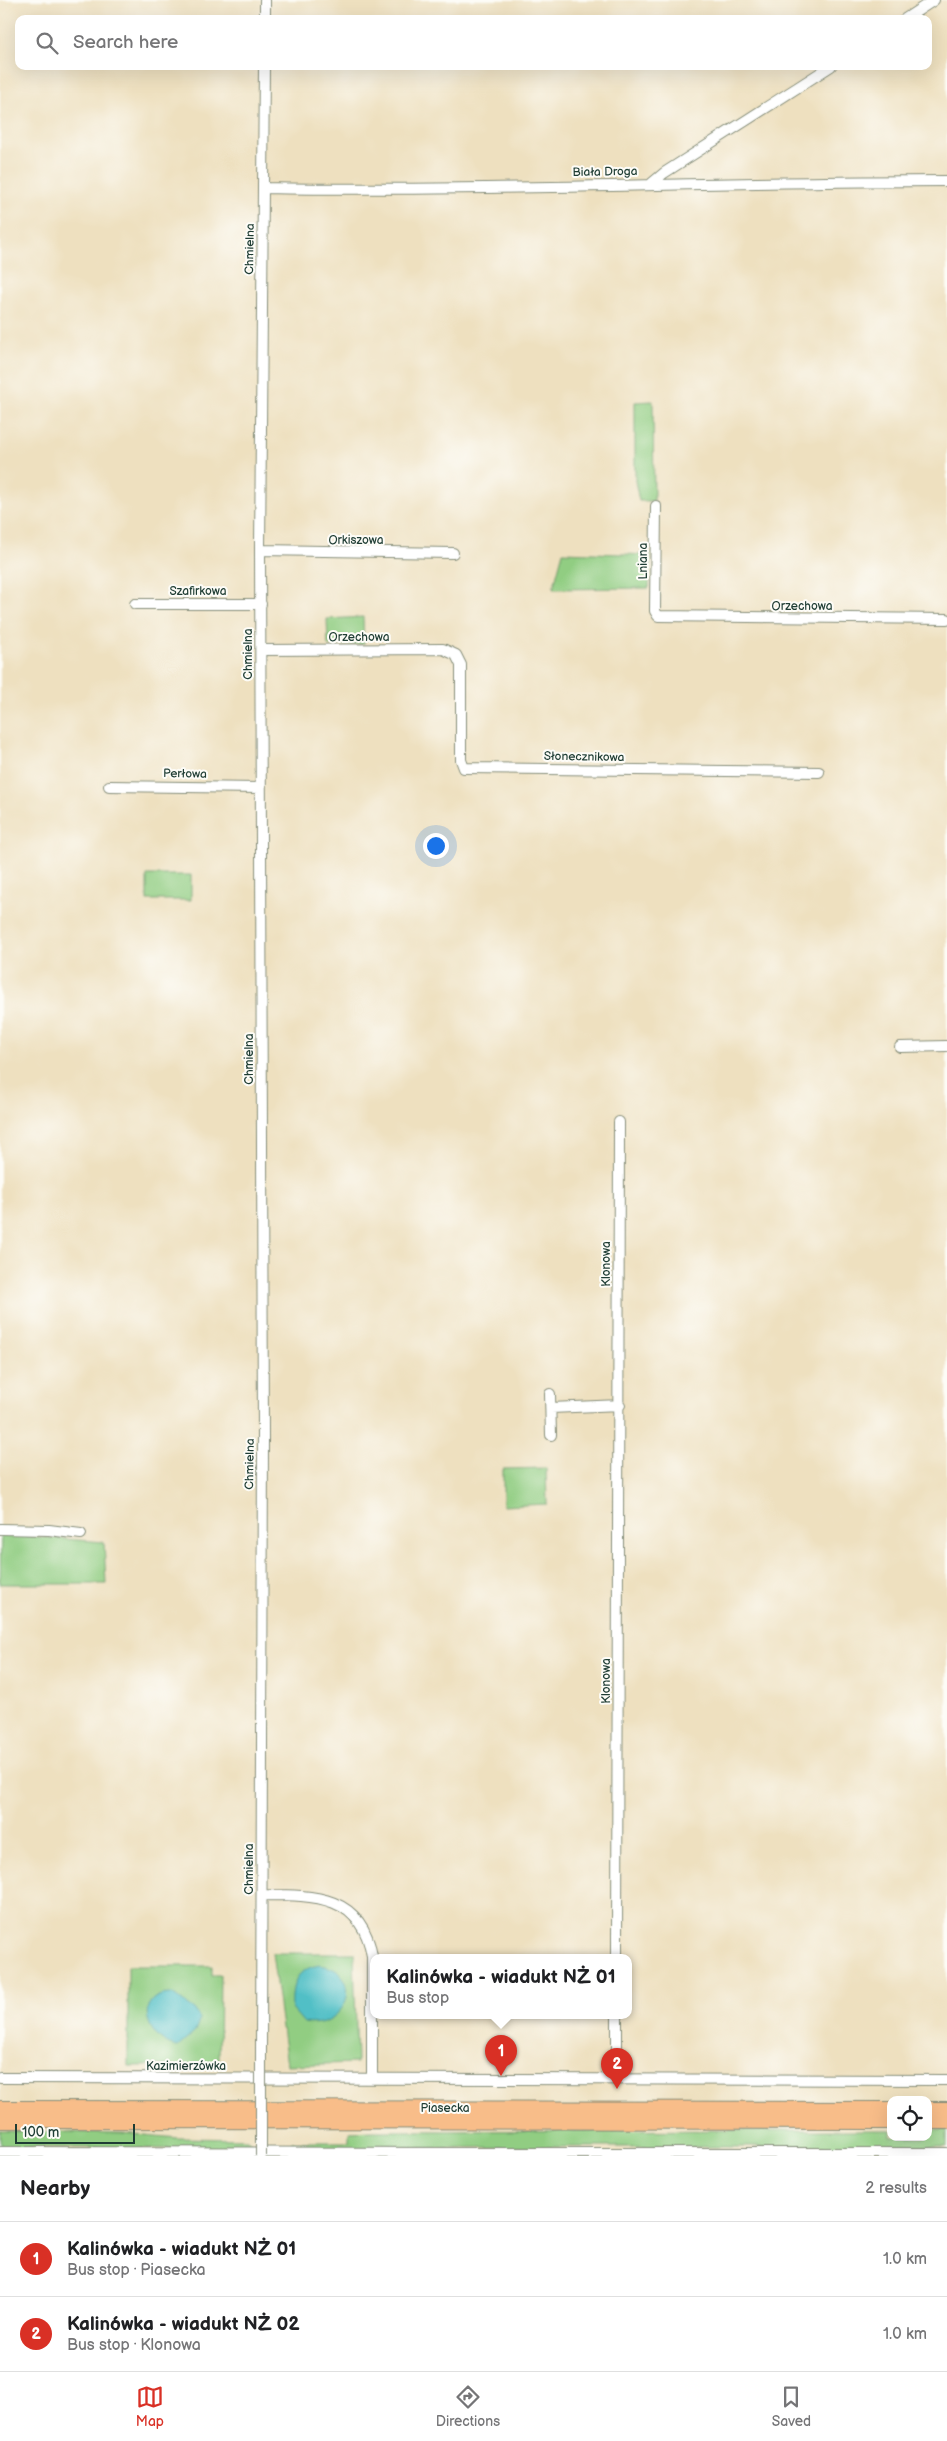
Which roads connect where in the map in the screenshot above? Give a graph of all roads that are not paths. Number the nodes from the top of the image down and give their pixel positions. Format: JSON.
{"nodes":[{"id":1,"x":265,"y":0,"type":"edge"},
{"id":2,"x":934,"y":0,"type":"edge"},
{"id":3,"x":265,"y":15,"type":"edge"},
{"id":4,"x":911,"y":15,"type":"edge"},
{"id":5,"x":264,"y":70,"type":"edge"},
{"id":6,"x":825,"y":70,"type":"edge"},
{"id":7,"x":947,"y":182,"type":"edge"},
{"id":8,"x":652,"y":183,"type":"junction"},
{"id":9,"x":263,"y":188,"type":"junction"},
{"id":10,"x":656,"y":506,"type":"dead end"},
{"id":11,"x":260,"y":550,"type":"junction"},
{"id":12,"x":453,"y":553,"type":"dead end"},
{"id":13,"x":135,"y":604,"type":"dead end"},
{"id":14,"x":261,"y":604,"type":"junction"},
{"id":15,"x":658,"y":616,"type":"joint"},
{"id":16,"x":947,"y":619,"type":"edge"},
{"id":17,"x":261,"y":650,"type":"junction"},
{"id":18,"x":456,"y":655,"type":"joint"},
{"id":19,"x":818,"y":772,"type":"dead end"},
{"id":20,"x":109,"y":786,"type":"dead end"},
{"id":21,"x":260,"y":788,"type":"junction"},
{"id":22,"x":900,"y":1046,"type":"dead end"},
{"id":23,"x":947,"y":1046,"type":"edge"},
{"id":24,"x":620,"y":1122,"type":"dead end"},
{"id":25,"x":550,"y":1394,"type":"dead end"},
{"id":26,"x":620,"y":1405,"type":"junction"},
{"id":27,"x":550,"y":1408,"type":"junction"},
{"id":28,"x":550,"y":1436,"type":"dead end"},
{"id":29,"x":0,"y":1529,"type":"edge"},
{"id":30,"x":81,"y":1534,"type":"dead end"},
{"id":31,"x":262,"y":1895,"type":"junction"},
{"id":32,"x":372,"y":1954,"type":"edge"},
{"id":33,"x":617,"y":1954,"type":"edge"},
{"id":34,"x":372,"y":2019,"type":"edge"},
{"id":35,"x":617,"y":2019,"type":"edge"},
{"id":36,"x":372,"y":2077,"type":"junction"},
{"id":37,"x":0,"y":2078,"type":"edge"},
{"id":38,"x":617,"y":2080,"type":"junction"},
{"id":39,"x":947,"y":2080,"type":"edge"},
{"id":40,"x":0,"y":2108,"type":"edge"},
{"id":41,"x":887,"y":2109,"type":"edge"},
{"id":42,"x":932,"y":2109,"type":"edge"},
{"id":43,"x":947,"y":2109,"type":"edge"},
{"id":44,"x":0,"y":2121,"type":"edge"},
{"id":45,"x":887,"y":2122,"type":"edge"},
{"id":46,"x":932,"y":2122,"type":"edge"},
{"id":47,"x":947,"y":2122,"type":"edge"},
{"id":48,"x":0,"y":2152,"type":"edge"},
{"id":49,"x":947,"y":2153,"type":"edge"},
{"id":50,"x":410,"y":2154,"type":"edge"},
{"id":51,"x":261,"y":2156,"type":"edge"}],
"edges":[{"from":1,"to":3,"type":"street"},
{"from":2,"to":4,"type":"street"},
{"from":5,"to":9,"type":"street","name":"Chmielna"},
{"from":6,"to":8,"type":"street"},
{"from":7,"to":8,"type":"street","name":"Biała Droga"},
{"from":8,"to":9,"type":"street","name":"Biała Droga"},
{"from":9,"to":11,"type":"street","name":"Chmielna"},
{"from":10,"to":15,"type":"street","name":"Lniana"},
{"from":11,"to":12,"type":"street","name":"Orkiszowa"},
{"from":11,"to":14,"type":"street","name":"Chmielna"},
{"from":13,"to":14,"type":"street","name":"Szafirkowa"},
{"from":14,"to":17,"type":"street","name":"Chmielna"},
{"from":15,"to":16,"type":"street","name":"Orzechowa"},
{"from":17,"to":18,"type":"street","name":"Orzechowa"},
{"from":17,"to":21,"type":"street","name":"Chmielna"},
{"from":18,"to":19,"type":"street","name":"Słonecznikowa"},
{"from":20,"to":21,"type":"street","name":"Perłowa"},
{"from":21,"to":31,"type":"street","name":"Chmielna"},
{"from":22,"to":23,"type":"street"},
{"from":24,"to":26,"type":"street","name":"Klonowa"},
{"from":25,"to":27,"type":"street"},
{"from":26,"to":27,"type":"street"},
{"from":26,"to":33,"type":"street","name":"Klonowa"},
{"from":27,"to":28,"type":"street"},
{"from":29,"to":30,"type":"street"},
{"from":31,"to":32,"type":"street"},
{"from":31,"to":51,"type":"street","name":"Chmielna","bridge":true},
{"from":34,"to":36,"type":"street"},
{"from":35,"to":38,"type":"street"},
{"from":36,"to":37,"type":"street","name":"Kazimierzówka"},
{"from":36,"to":38,"type":"street","name":"Kazimierzówka"},
{"from":38,"to":39,"type":"street","name":"Kazimierzówka"},
{"from":40,"to":41,"type":"highway","name":"Piasecka"},
{"from":42,"to":43,"type":"highway"},
{"from":44,"to":45,"type":"highway","name":"Piasecka"},
{"from":46,"to":47,"type":"highway"},
{"from":48,"to":50,"type":"street"},
{"from":49,"to":50,"type":"street"}]}
